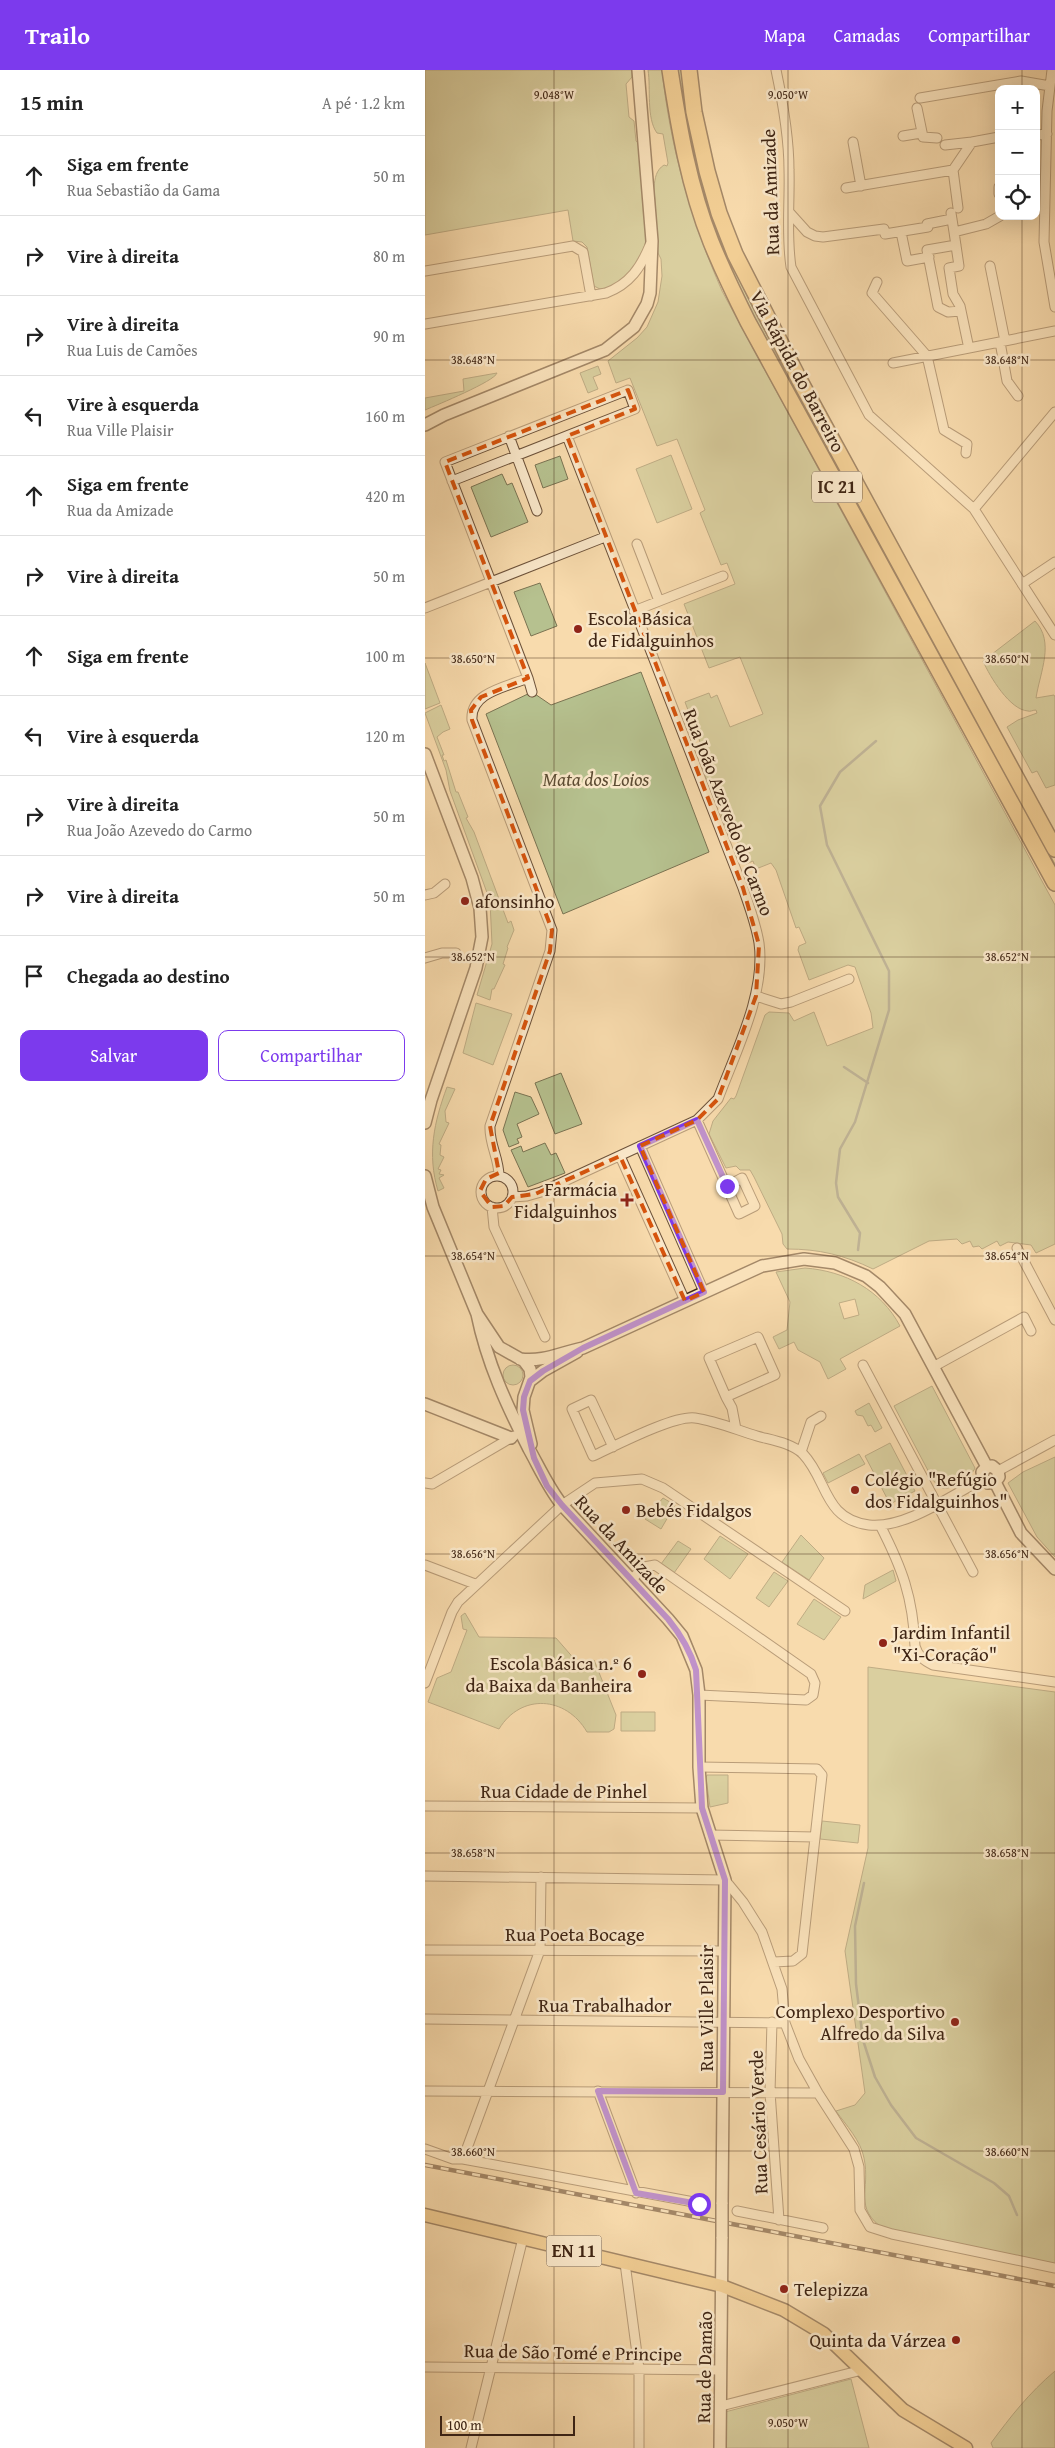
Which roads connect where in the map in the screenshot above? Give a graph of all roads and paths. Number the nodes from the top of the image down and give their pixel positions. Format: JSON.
{"nodes":[{"id":1,"x":638,"y":70,"type":"edge"},
{"id":2,"x":670,"y":70,"type":"edge"},
{"id":3,"x":689,"y":70,"type":"edge"},
{"id":4,"x":776,"y":70,"type":"edge"},
{"id":5,"x":1052,"y":70,"type":"edge"},
{"id":6,"x":1050,"y":86,"type":"junction"},
{"id":7,"x":920,"y":98,"type":"dead end"},
{"id":8,"x":917,"y":108,"type":"dead end"},
{"id":9,"x":921,"y":133,"type":"junction"},
{"id":10,"x":1047,"y":134,"type":"junction"},
{"id":11,"x":1040,"y":135,"type":"edge"},
{"id":12,"x":903,"y":136,"type":"dead end"},
{"id":13,"x":937,"y":138,"type":"dead end"},
{"id":14,"x":995,"y":138,"type":"edge"},
{"id":15,"x":853,"y":142,"type":"dead end"},
{"id":16,"x":972,"y":142,"type":"junction"},
{"id":17,"x":945,"y":145,"type":"dead end"},
{"id":18,"x":953,"y":170,"type":"junction"},
{"id":19,"x":861,"y":186,"type":"junction"},
{"id":20,"x":846,"y":188,"type":"dead end"},
{"id":21,"x":789,"y":212,"type":"junction"},
{"id":22,"x":954,"y":213,"type":"junction"},
{"id":23,"x":995,"y":219,"type":"edge"},
{"id":24,"x":901,"y":232,"type":"junction"},
{"id":25,"x":954,"y":232,"type":"junction"},
{"id":26,"x":652,"y":240,"type":"junction"},
{"id":27,"x":956,"y":245,"type":"junction"},
{"id":28,"x":929,"y":257,"type":"junction"},
{"id":29,"x":990,"y":266,"type":"dead end"},
{"id":30,"x":425,"y":272,"type":"edge"},
{"id":31,"x":877,"y":282,"type":"dead end"},
{"id":32,"x":591,"y":296,"type":"junction"},
{"id":33,"x":1055,"y":306,"type":"edge"},
{"id":34,"x":961,"y":310,"type":"junction"},
{"id":35,"x":425,"y":324,"type":"edge"},
{"id":36,"x":1055,"y":331,"type":"edge"},
{"id":37,"x":912,"y":339,"type":"junction"},
{"id":38,"x":1003,"y":341,"type":"junction"},
{"id":39,"x":968,"y":344,"type":"dead end"},
{"id":40,"x":927,"y":356,"type":"junction"},
{"id":41,"x":909,"y":360,"type":"junction"},
{"id":42,"x":893,"y":363,"type":"dead end"},
{"id":43,"x":1018,"y":396,"type":"dead end"},
{"id":44,"x":1055,"y":412,"type":"edge"},
{"id":45,"x":444,"y":415,"type":"junction"},
{"id":46,"x":425,"y":420,"type":"edge"},
{"id":47,"x":425,"y":425,"type":"edge"},
{"id":48,"x":509,"y":436,"type":"junction"},
{"id":49,"x":567,"y":436,"type":"junction"},
{"id":50,"x":966,"y":453,"type":"dead end"},
{"id":51,"x":516,"y":456,"type":"junction"},
{"id":52,"x":452,"y":481,"type":"junction"},
{"id":53,"x":974,"y":508,"type":"junction"},
{"id":54,"x":537,"y":511,"type":"dead end"},
{"id":55,"x":605,"y":537,"type":"junction"},
{"id":56,"x":637,"y":544,"type":"dead end"},
{"id":57,"x":1055,"y":562,"type":"edge"},
{"id":58,"x":723,"y":576,"type":"dead end"},
{"id":59,"x":490,"y":582,"type":"junction"},
{"id":60,"x":1022,"y":584,"type":"junction"},
{"id":61,"x":659,"y":601,"type":"junction"},
{"id":62,"x":425,"y":608,"type":"edge"},
{"id":63,"x":634,"y":611,"type":"junction"},
{"id":64,"x":1055,"y":635,"type":"edge"},
{"id":65,"x":528,"y":678,"type":"junction"},
{"id":66,"x":533,"y":692,"type":"dead end"},
{"id":67,"x":425,"y":754,"type":"edge"},
{"id":68,"x":1055,"y":849,"type":"edge"},
{"id":69,"x":1055,"y":883,"type":"edge"},
{"id":70,"x":445,"y":884,"type":"dead end"},
{"id":71,"x":425,"y":895,"type":"edge"},
{"id":72,"x":456,"y":953,"type":"dead end"},
{"id":73,"x":425,"y":958,"type":"edge"},
{"id":74,"x":849,"y":979,"type":"dead end"},
{"id":75,"x":756,"y":996,"type":"junction"},
{"id":76,"x":697,"y":1120,"type":"junction"},
{"id":77,"x":425,"y":1123,"type":"edge"},
{"id":78,"x":640,"y":1146,"type":"junction"},
{"id":79,"x":620,"y":1156,"type":"junction"},
{"id":80,"x":425,"y":1176,"type":"edge"},
{"id":81,"x":499,"y":1176,"type":"junction"},
{"id":82,"x":727,"y":1186,"type":"dead end"},
{"id":83,"x":512,"y":1197,"type":"junction"},
{"id":84,"x":492,"y":1207,"type":"junction"},
{"id":85,"x":1017,"y":1248,"type":"dead end"},
{"id":86,"x":704,"y":1292,"type":"junction"},
{"id":87,"x":685,"y":1301,"type":"junction"},
{"id":88,"x":477,"y":1314,"type":"junction"},
{"id":89,"x":1055,"y":1320,"type":"edge"},
{"id":90,"x":1031,"y":1331,"type":"dead end"},
{"id":91,"x":545,"y":1337,"type":"dead end"},
{"id":92,"x":583,"y":1348,"type":"junction"},
{"id":93,"x":518,"y":1358,"type":"junction"},
{"id":94,"x":863,"y":1364,"type":"dead end"},
{"id":95,"x":933,"y":1367,"type":"junction"},
{"id":96,"x":497,"y":1382,"type":"junction"},
{"id":97,"x":529,"y":1383,"type":"junction"},
{"id":98,"x":726,"y":1397,"type":"junction"},
{"id":99,"x":425,"y":1404,"type":"edge"},
{"id":100,"x":821,"y":1416,"type":"dead end"},
{"id":101,"x":736,"y":1430,"type":"junction"},
{"id":102,"x":516,"y":1435,"type":"junction"},
{"id":103,"x":1055,"y":1440,"type":"edge"},
{"id":104,"x":613,"y":1447,"type":"junction"},
{"id":105,"x":801,"y":1452,"type":"junction"},
{"id":106,"x":534,"y":1458,"type":"junction"},
{"id":107,"x":987,"y":1467,"type":"junction"},
{"id":108,"x":999,"y":1471,"type":"junction"},
{"id":109,"x":989,"y":1481,"type":"junction"},
{"id":110,"x":425,"y":1483,"type":"edge"},
{"id":111,"x":938,"y":1503,"type":"junction"},
{"id":112,"x":562,"y":1505,"type":"junction"},
{"id":113,"x":880,"y":1525,"type":"junction"},
{"id":114,"x":425,"y":1565,"type":"edge"},
{"id":115,"x":1055,"y":1569,"type":"edge"},
{"id":116,"x":973,"y":1572,"type":"dead end"},
{"id":117,"x":632,"y":1579,"type":"junction"},
{"id":118,"x":475,"y":1584,"type":"junction"},
{"id":119,"x":845,"y":1611,"type":"dead end"},
{"id":120,"x":1055,"y":1682,"type":"edge"},
{"id":121,"x":425,"y":1683,"type":"edge"},
{"id":122,"x":699,"y":1695,"type":"junction"},
{"id":123,"x":699,"y":1767,"type":"junction"},
{"id":124,"x":425,"y":1806,"type":"edge"},
{"id":125,"x":702,"y":1808,"type":"junction"},
{"id":126,"x":711,"y":1835,"type":"junction"},
{"id":127,"x":815,"y":1837,"type":"junction"},
{"id":128,"x":425,"y":1876,"type":"edge"},
{"id":129,"x":541,"y":1878,"type":"junction"},
{"id":130,"x":725,"y":1880,"type":"junction"},
{"id":131,"x":425,"y":1950,"type":"edge"},
{"id":132,"x":540,"y":1950,"type":"junction"},
{"id":133,"x":724,"y":1952,"type":"junction"},
{"id":134,"x":774,"y":1962,"type":"junction"},
{"id":135,"x":425,"y":2020,"type":"edge"},
{"id":136,"x":514,"y":2020,"type":"junction"},
{"id":137,"x":723,"y":2022,"type":"junction"},
{"id":138,"x":772,"y":2022,"type":"junction"},
{"id":139,"x":785,"y":2023,"type":"junction"},
{"id":140,"x":425,"y":2091,"type":"edge"},
{"id":141,"x":488,"y":2091,"type":"junction"},
{"id":142,"x":598,"y":2091,"type":"junction"},
{"id":143,"x":723,"y":2092,"type":"junction"},
{"id":144,"x":770,"y":2092,"type":"junction"},
{"id":145,"x":818,"y":2093,"type":"junction"},
{"id":146,"x":425,"y":2149,"type":"edge"},
{"id":147,"x":463,"y":2159,"type":"junction"},
{"id":148,"x":636,"y":2193,"type":"junction"},
{"id":149,"x":699,"y":2204,"type":"dead end"},
{"id":150,"x":737,"y":2211,"type":"dead end"},
{"id":151,"x":425,"y":2215,"type":"edge"},
{"id":152,"x":779,"y":2220,"type":"junction"},
{"id":153,"x":823,"y":2228,"type":"dead end"},
{"id":154,"x":523,"y":2238,"type":"junction"},
{"id":155,"x":625,"y":2263,"type":"junction"},
{"id":156,"x":1055,"y":2268,"type":"edge"},
{"id":157,"x":722,"y":2286,"type":"junction"},
{"id":158,"x":425,"y":2366,"type":"edge"},
{"id":159,"x":490,"y":2367,"type":"junction"},
{"id":160,"x":639,"y":2370,"type":"junction"},
{"id":161,"x":721,"y":2370,"type":"junction"},
{"id":162,"x":862,"y":2370,"type":"junction"},
{"id":163,"x":721,"y":2406,"type":"junction"},
{"id":164,"x":471,"y":2448,"type":"edge"},
{"id":165,"x":639,"y":2448,"type":"edge"},
{"id":166,"x":720,"y":2448,"type":"edge"},
{"id":167,"x":966,"y":2448,"type":"edge"}],
"edges":[{"from":1,"to":26,"type":"street"},
{"from":2,"to":69,"type":"highway","name":"Via Rápida do Barreiro","number":"IC 21"},
{"from":3,"to":68,"type":"highway","name":"Via Rápida do Barreiro","number":"IC 21"},
{"from":4,"to":21,"type":"street","name":"Rua da Amizade"},
{"from":5,"to":6,"type":"street"},
{"from":6,"to":7,"type":"street"},
{"from":6,"to":10,"type":"street"},
{"from":8,"to":9,"type":"street"},
{"from":9,"to":12,"type":"street"},
{"from":9,"to":13,"type":"street"},
{"from":10,"to":11,"type":"street"},
{"from":10,"to":33,"type":"street"},
{"from":14,"to":16,"type":"street"},
{"from":15,"to":19,"type":"street"},
{"from":16,"to":17,"type":"street"},
{"from":16,"to":18,"type":"street"},
{"from":18,"to":19,"type":"street"},
{"from":18,"to":22,"type":"street"},
{"from":19,"to":20,"type":"street"},
{"from":21,"to":24,"type":"street"},
{"from":21,"to":53,"type":"street","name":"Rua da Amizade"},
{"from":22,"to":24,"type":"street"},
{"from":22,"to":25,"type":"street"},
{"from":23,"to":25,"type":"street"},
{"from":24,"to":28,"type":"street"},
{"from":25,"to":27,"type":"street"},
{"from":26,"to":32,"type":"street"},
{"from":26,"to":45,"type":"street"},
{"from":27,"to":28,"type":"street"},
{"from":27,"to":34,"type":"street"},
{"from":28,"to":34,"type":"street"},
{"from":29,"to":38,"type":"street"},
{"from":30,"to":32,"type":"street"},
{"from":31,"to":37,"type":"street"},
{"from":32,"to":35,"type":"street"},
{"from":34,"to":39,"type":"street"},
{"from":36,"to":38,"type":"street"},
{"from":37,"to":40,"type":"street"},
{"from":37,"to":41,"type":"street"},
{"from":38,"to":40,"type":"street"},
{"from":38,"to":43,"type":"street"},
{"from":40,"to":41,"type":"street"},
{"from":40,"to":50,"type":"street"},
{"from":41,"to":42,"type":"street"},
{"from":44,"to":53,"type":"street"},
{"from":45,"to":46,"type":"street"},
{"from":45,"to":47,"type":"street"},
{"from":48,"to":49,"type":"street"},
{"from":48,"to":51,"type":"street"},
{"from":48,"to":52,"type":"street"},
{"from":49,"to":51,"type":"street"},
{"from":49,"to":55,"type":"street","name":"Rua João Azevedo do Carmo"},
{"from":51,"to":52,"type":"street"},
{"from":51,"to":54,"type":"street"},
{"from":52,"to":59,"type":"street"},
{"from":53,"to":60,"type":"street"},
{"from":55,"to":59,"type":"street"},
{"from":55,"to":63,"type":"street","name":"Rua João Azevedo do Carmo"},
{"from":56,"to":61,"type":"street"},
{"from":57,"to":60,"type":"street"},
{"from":58,"to":61,"type":"street"},
{"from":59,"to":62,"type":"street"},
{"from":59,"to":65,"type":"street"},
{"from":60,"to":64,"type":"street"},
{"from":61,"to":63,"type":"street"},
{"from":63,"to":75,"type":"street","name":"Rua João Azevedo do Carmo"},
{"from":65,"to":66,"type":"street"},
{"from":65,"to":81,"type":"street"},
{"from":67,"to":77,"type":"street"},
{"from":70,"to":71,"type":"street"},
{"from":72,"to":73,"type":"street"},
{"from":74,"to":75,"type":"street"},
{"from":75,"to":76,"type":"street","name":"Rua João Azevedo do Carmo"},
{"from":76,"to":78,"type":"street","name":"Rua João Azevedo do Carmo"},
{"from":76,"to":82,"type":"street"},
{"from":78,"to":79,"type":"street","name":"Rua João Azevedo do Carmo"},
{"from":78,"to":86,"type":"street"},
{"from":79,"to":83,"type":"street","name":"Rua João Azevedo do Carmo"},
{"from":79,"to":87,"type":"street"},
{"from":80,"to":88,"type":"street","name":"Rua da Amizade"},
{"from":81,"to":83,"type":"street"},
{"from":81,"to":84,"type":"street"},
{"from":83,"to":84,"type":"street"},
{"from":84,"to":91,"type":"street"},
{"from":85,"to":89,"type":"street"},
{"from":86,"to":87,"type":"street"},
{"from":86,"to":95,"type":"street"},
{"from":87,"to":92,"type":"street"},
{"from":88,"to":93,"type":"street","name":"Rua da Amizade"},
{"from":88,"to":96,"type":"street","name":"Rua da Amizade"},
{"from":90,"to":95,"type":"street"},
{"from":92,"to":93,"type":"street"},
{"from":92,"to":97,"type":"street"},
{"from":93,"to":96,"type":"street"},
{"from":93,"to":97,"type":"street"},
{"from":94,"to":111,"type":"street"},
{"from":95,"to":107,"type":"street"},
{"from":96,"to":97,"type":"street"},
{"from":96,"to":102,"type":"street","name":"Rua da Amizade"},
{"from":97,"to":106,"type":"street","name":"Rua da Amizade"},
{"from":98,"to":98,"type":"street"},
{"from":98,"to":101,"type":"street"},
{"from":99,"to":102,"type":"street"},
{"from":100,"to":105,"type":"street"},
{"from":101,"to":104,"type":"street"},
{"from":101,"to":105,"type":"street"},
{"from":102,"to":106,"type":"street","name":"Rua da Amizade"},
{"from":102,"to":110,"type":"street"},
{"from":103,"to":108,"type":"street"},
{"from":104,"to":104,"type":"street"},
{"from":105,"to":113,"type":"street"},
{"from":106,"to":112,"type":"street","name":"Rua da Amizade"},
{"from":107,"to":108,"type":"street"},
{"from":107,"to":109,"type":"street"},
{"from":108,"to":109,"type":"street"},
{"from":109,"to":111,"type":"street"},
{"from":109,"to":115,"type":"street"},
{"from":111,"to":113,"type":"street"},
{"from":111,"to":116,"type":"street"},
{"from":112,"to":117,"type":"street","name":"Rua da Amizade"},
{"from":112,"to":118,"type":"street"},
{"from":112,"to":119,"type":"street"},
{"from":113,"to":120,"type":"street"},
{"from":114,"to":118,"type":"street"},
{"from":117,"to":122,"type":"street","name":"Rua da Amizade"},
{"from":117,"to":122,"type":"street"},
{"from":118,"to":121,"type":"street"},
{"from":122,"to":123,"type":"street","name":"Rua da Amizade"},
{"from":123,"to":125,"type":"street","name":"Rua da Amizade"},
{"from":123,"to":127,"type":"street"},
{"from":124,"to":125,"type":"street","name":"Rua Cidade de Pinhel"},
{"from":125,"to":126,"type":"street","name":"Rua da Amizade"},
{"from":126,"to":127,"type":"street"},
{"from":126,"to":130,"type":"street","name":"Rua da Amizade"},
{"from":127,"to":134,"type":"street"},
{"from":128,"to":129,"type":"street"},
{"from":129,"to":130,"type":"street"},
{"from":129,"to":132,"type":"street"},
{"from":130,"to":133,"type":"street","name":"Rua Ville Plaisir"},
{"from":130,"to":134,"type":"street","name":"Rua da Amizade"},
{"from":131,"to":132,"type":"street","name":"Rua Poeta Bocage"},
{"from":132,"to":133,"type":"street","name":"Rua Poeta Bocage"},
{"from":132,"to":136,"type":"street"},
{"from":133,"to":137,"type":"street","name":"Rua Ville Plaisir"},
{"from":134,"to":139,"type":"street","name":"Rua da Amizade"},
{"from":135,"to":136,"type":"street","name":"Rua Trabalhador"},
{"from":136,"to":137,"type":"street","name":"Rua Trabalhador"},
{"from":136,"to":141,"type":"street"},
{"from":137,"to":138,"type":"street","name":"Rua Trabalhador"},
{"from":137,"to":143,"type":"street","name":"Rua Ville Plaisir"},
{"from":138,"to":139,"type":"street","name":"Rua Trabalhador"},
{"from":138,"to":144,"type":"street","name":"Rua Cesário Verde"},
{"from":139,"to":145,"type":"street","name":"Rua da Amizade"},
{"from":140,"to":141,"type":"street"},
{"from":141,"to":142,"type":"street"},
{"from":141,"to":147,"type":"street"},
{"from":142,"to":143,"type":"street"},
{"from":142,"to":148,"type":"street"},
{"from":143,"to":144,"type":"street"},
{"from":143,"to":157,"type":"street","name":"Rua Ville Plaisir","bridge":true},
{"from":144,"to":145,"type":"street"},
{"from":144,"to":152,"type":"street","name":"Rua Cesário Verde"},
{"from":145,"to":156,"type":"street","name":"Rua da Amizade"},
{"from":146,"to":147,"type":"street"},
{"from":147,"to":148,"type":"street"},
{"from":148,"to":149,"type":"street"},
{"from":150,"to":152,"type":"street"},
{"from":151,"to":154,"type":"main road","number":"EN 11"},
{"from":152,"to":153,"type":"street"},
{"from":154,"to":155,"type":"main road","number":"EN 11"},
{"from":154,"to":159,"type":"street"},
{"from":155,"to":157,"type":"main road","number":"EN 11"},
{"from":155,"to":160,"type":"street"},
{"from":157,"to":161,"type":"street","name":"Rua de Damão"},
{"from":157,"to":162,"type":"main road","number":"EN 11"},
{"from":158,"to":159,"type":"street","name":"Rua de São Tomé e Principe"},
{"from":159,"to":160,"type":"street","name":"Rua de São Tomé e Principe"},
{"from":159,"to":164,"type":"street"},
{"from":160,"to":161,"type":"street","name":"Rua de São Tomé e Principe"},
{"from":160,"to":165,"type":"street"},
{"from":161,"to":163,"type":"street","name":"Rua de Damão"},
{"from":162,"to":163,"type":"street"},
{"from":162,"to":167,"type":"main road","number":"EN 11"},
{"from":163,"to":166,"type":"street","name":"Rua de Damão"}]}
